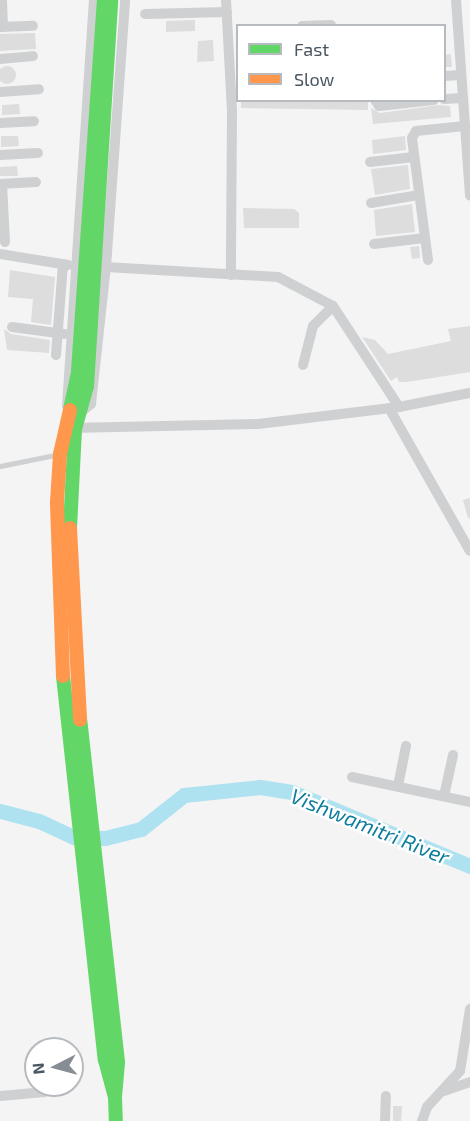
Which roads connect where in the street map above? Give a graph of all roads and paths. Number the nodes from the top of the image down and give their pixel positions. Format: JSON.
{"nodes":[{"id":1,"x":2,"y":0,"type":"edge"},
{"id":2,"x":94,"y":0,"type":"edge"},
{"id":3,"x":104,"y":0,"type":"edge"},
{"id":4,"x":111,"y":0,"type":"edge"},
{"id":5,"x":125,"y":0,"type":"edge"},
{"id":6,"x":226,"y":0,"type":"edge"},
{"id":7,"x":456,"y":0,"type":"edge"},
{"id":8,"x":227,"y":12,"type":"junction"},
{"id":9,"x":145,"y":14,"type":"dead end"},
{"id":10,"x":33,"y":26,"type":"dead end"},
{"id":11,"x":2,"y":27,"type":"edge"},
{"id":12,"x":233,"y":28,"type":"edge"},
{"id":13,"x":234,"y":50,"type":"edge"},
{"id":14,"x":33,"y":56,"type":"dead end"},
{"id":15,"x":0,"y":58,"type":"edge"},
{"id":16,"x":462,"y":75,"type":"junction"},
{"id":17,"x":446,"y":76,"type":"edge"},
{"id":18,"x":39,"y":89,"type":"dead end"},
{"id":19,"x":0,"y":92,"type":"edge"},
{"id":20,"x":234,"y":92,"type":"edge"},
{"id":21,"x":463,"y":98,"type":"junction"},
{"id":22,"x":446,"y":99,"type":"edge"},
{"id":23,"x":377,"y":102,"type":"edge"},
{"id":24,"x":416,"y":102,"type":"edge"},
{"id":25,"x":34,"y":121,"type":"dead end"},
{"id":26,"x":0,"y":123,"type":"edge"},
{"id":27,"x":465,"y":126,"type":"junction"},
{"id":28,"x":468,"y":143,"type":"edge"},
{"id":29,"x":38,"y":153,"type":"dead end"},
{"id":30,"x":0,"y":155,"type":"edge"},
{"id":31,"x":414,"y":157,"type":"junction"},
{"id":32,"x":370,"y":162,"type":"dead end"},
{"id":33,"x":36,"y":182,"type":"dead end"},
{"id":34,"x":1,"y":184,"type":"edge"},
{"id":35,"x":419,"y":195,"type":"junction"},
{"id":36,"x":470,"y":195,"type":"edge"},
{"id":37,"x":371,"y":203,"type":"dead end"},
{"id":38,"x":425,"y":238,"type":"junction"},
{"id":39,"x":5,"y":242,"type":"dead end"},
{"id":40,"x":374,"y":243,"type":"dead end"},
{"id":41,"x":0,"y":254,"type":"edge"},
{"id":42,"x":428,"y":260,"type":"dead end"},
{"id":43,"x":63,"y":264,"type":"junction"},
{"id":44,"x":76,"y":267,"type":"junction"},
{"id":45,"x":106,"y":267,"type":"junction"},
{"id":46,"x":231,"y":274,"type":"junction"},
{"id":47,"x":333,"y":306,"type":"junction"},
{"id":48,"x":12,"y":327,"type":"dead end"},
{"id":49,"x":58,"y":333,"type":"junction"},
{"id":50,"x":72,"y":335,"type":"junction"},
{"id":51,"x":56,"y":355,"type":"dead end"},
{"id":52,"x":303,"y":365,"type":"dead end"},
{"id":53,"x":470,"y":393,"type":"edge"},
{"id":54,"x":394,"y":407,"type":"junction"},
{"id":55,"x":75,"y":412,"type":"junction"},
{"id":56,"x":71,"y":428,"type":"junction"},
{"id":57,"x":60,"y":454,"type":"junction"},
{"id":58,"x":0,"y":466,"type":"edge"},
{"id":59,"x":470,"y":551,"type":"edge"},
{"id":60,"x":406,"y":746,"type":"dead end"},
{"id":61,"x":453,"y":755,"type":"dead end"},
{"id":62,"x":352,"y":777,"type":"dead end"},
{"id":63,"x":398,"y":786,"type":"junction"},
{"id":64,"x":444,"y":796,"type":"junction"},
{"id":65,"x":470,"y":802,"type":"edge"},
{"id":66,"x":92,"y":890,"type":"junction"},
{"id":67,"x":470,"y":1009,"type":"edge"},
{"id":68,"x":470,"y":1082,"type":"edge"},
{"id":69,"x":443,"y":1091,"type":"junction"},
{"id":70,"x":24,"y":1094,"type":"edge"},
{"id":71,"x":0,"y":1096,"type":"edge"},
{"id":72,"x":386,"y":1096,"type":"dead end"},
{"id":73,"x":116,"y":1121,"type":"edge"},
{"id":74,"x":385,"y":1121,"type":"edge"},
{"id":75,"x":422,"y":1121,"type":"edge"}],
"edges":[{"from":1,"to":11,"type":"street"},
{"from":2,"to":44,"type":"street"},
{"from":3,"to":55,"type":"street"},
{"from":4,"to":55,"type":"street"},
{"from":5,"to":45,"type":"street"},
{"from":6,"to":8,"type":"street"},
{"from":7,"to":16,"type":"street"},
{"from":8,"to":9,"type":"street"},
{"from":8,"to":12,"type":"street"},
{"from":10,"to":11,"type":"street"},
{"from":12,"to":13,"type":"street"},
{"from":13,"to":20,"type":"street"},
{"from":14,"to":15,"type":"street"},
{"from":16,"to":17,"type":"street"},
{"from":16,"to":21,"type":"street"},
{"from":18,"to":19,"type":"street"},
{"from":20,"to":46,"type":"street"},
{"from":21,"to":22,"type":"street"},
{"from":21,"to":27,"type":"street"},
{"from":23,"to":24,"type":"street"},
{"from":25,"to":26,"type":"street"},
{"from":27,"to":28,"type":"street"},
{"from":27,"to":31,"type":"street"},
{"from":28,"to":36,"type":"street"},
{"from":29,"to":30,"type":"street"},
{"from":31,"to":32,"type":"street"},
{"from":31,"to":35,"type":"street"},
{"from":33,"to":34,"type":"street"},
{"from":34,"to":39,"type":"street"},
{"from":35,"to":37,"type":"street"},
{"from":35,"to":38,"type":"street"},
{"from":38,"to":40,"type":"street"},
{"from":38,"to":42,"type":"street"},
{"from":41,"to":43,"type":"street"},
{"from":43,"to":44,"type":"street"},
{"from":43,"to":49,"type":"street"},
{"from":44,"to":50,"type":"street"},
{"from":45,"to":46,"type":"street"},
{"from":45,"to":55,"type":"street"},
{"from":46,"to":47,"type":"street"},
{"from":47,"to":52,"type":"street"},
{"from":47,"to":54,"type":"street"},
{"from":48,"to":49,"type":"street"},
{"from":49,"to":50,"type":"street"},
{"from":49,"to":51,"type":"street"},
{"from":50,"to":55,"type":"street"},
{"from":53,"to":54,"type":"street"},
{"from":54,"to":56,"type":"street"},
{"from":54,"to":59,"type":"street"},
{"from":55,"to":56,"type":"street"},
{"from":56,"to":57,"type":"street"},
{"from":56,"to":66,"type":"street"},
{"from":57,"to":58,"type":"lane"},
{"from":57,"to":66,"type":"street"},
{"from":60,"to":63,"type":"street"},
{"from":61,"to":64,"type":"street"},
{"from":62,"to":63,"type":"street"},
{"from":63,"to":64,"type":"street"},
{"from":64,"to":65,"type":"street"},
{"from":66,"to":73,"type":"street"},
{"from":67,"to":69,"type":"street"},
{"from":68,"to":69,"type":"street"},
{"from":69,"to":75,"type":"street"},
{"from":70,"to":71,"type":"street"},
{"from":72,"to":74,"type":"street"}]}
